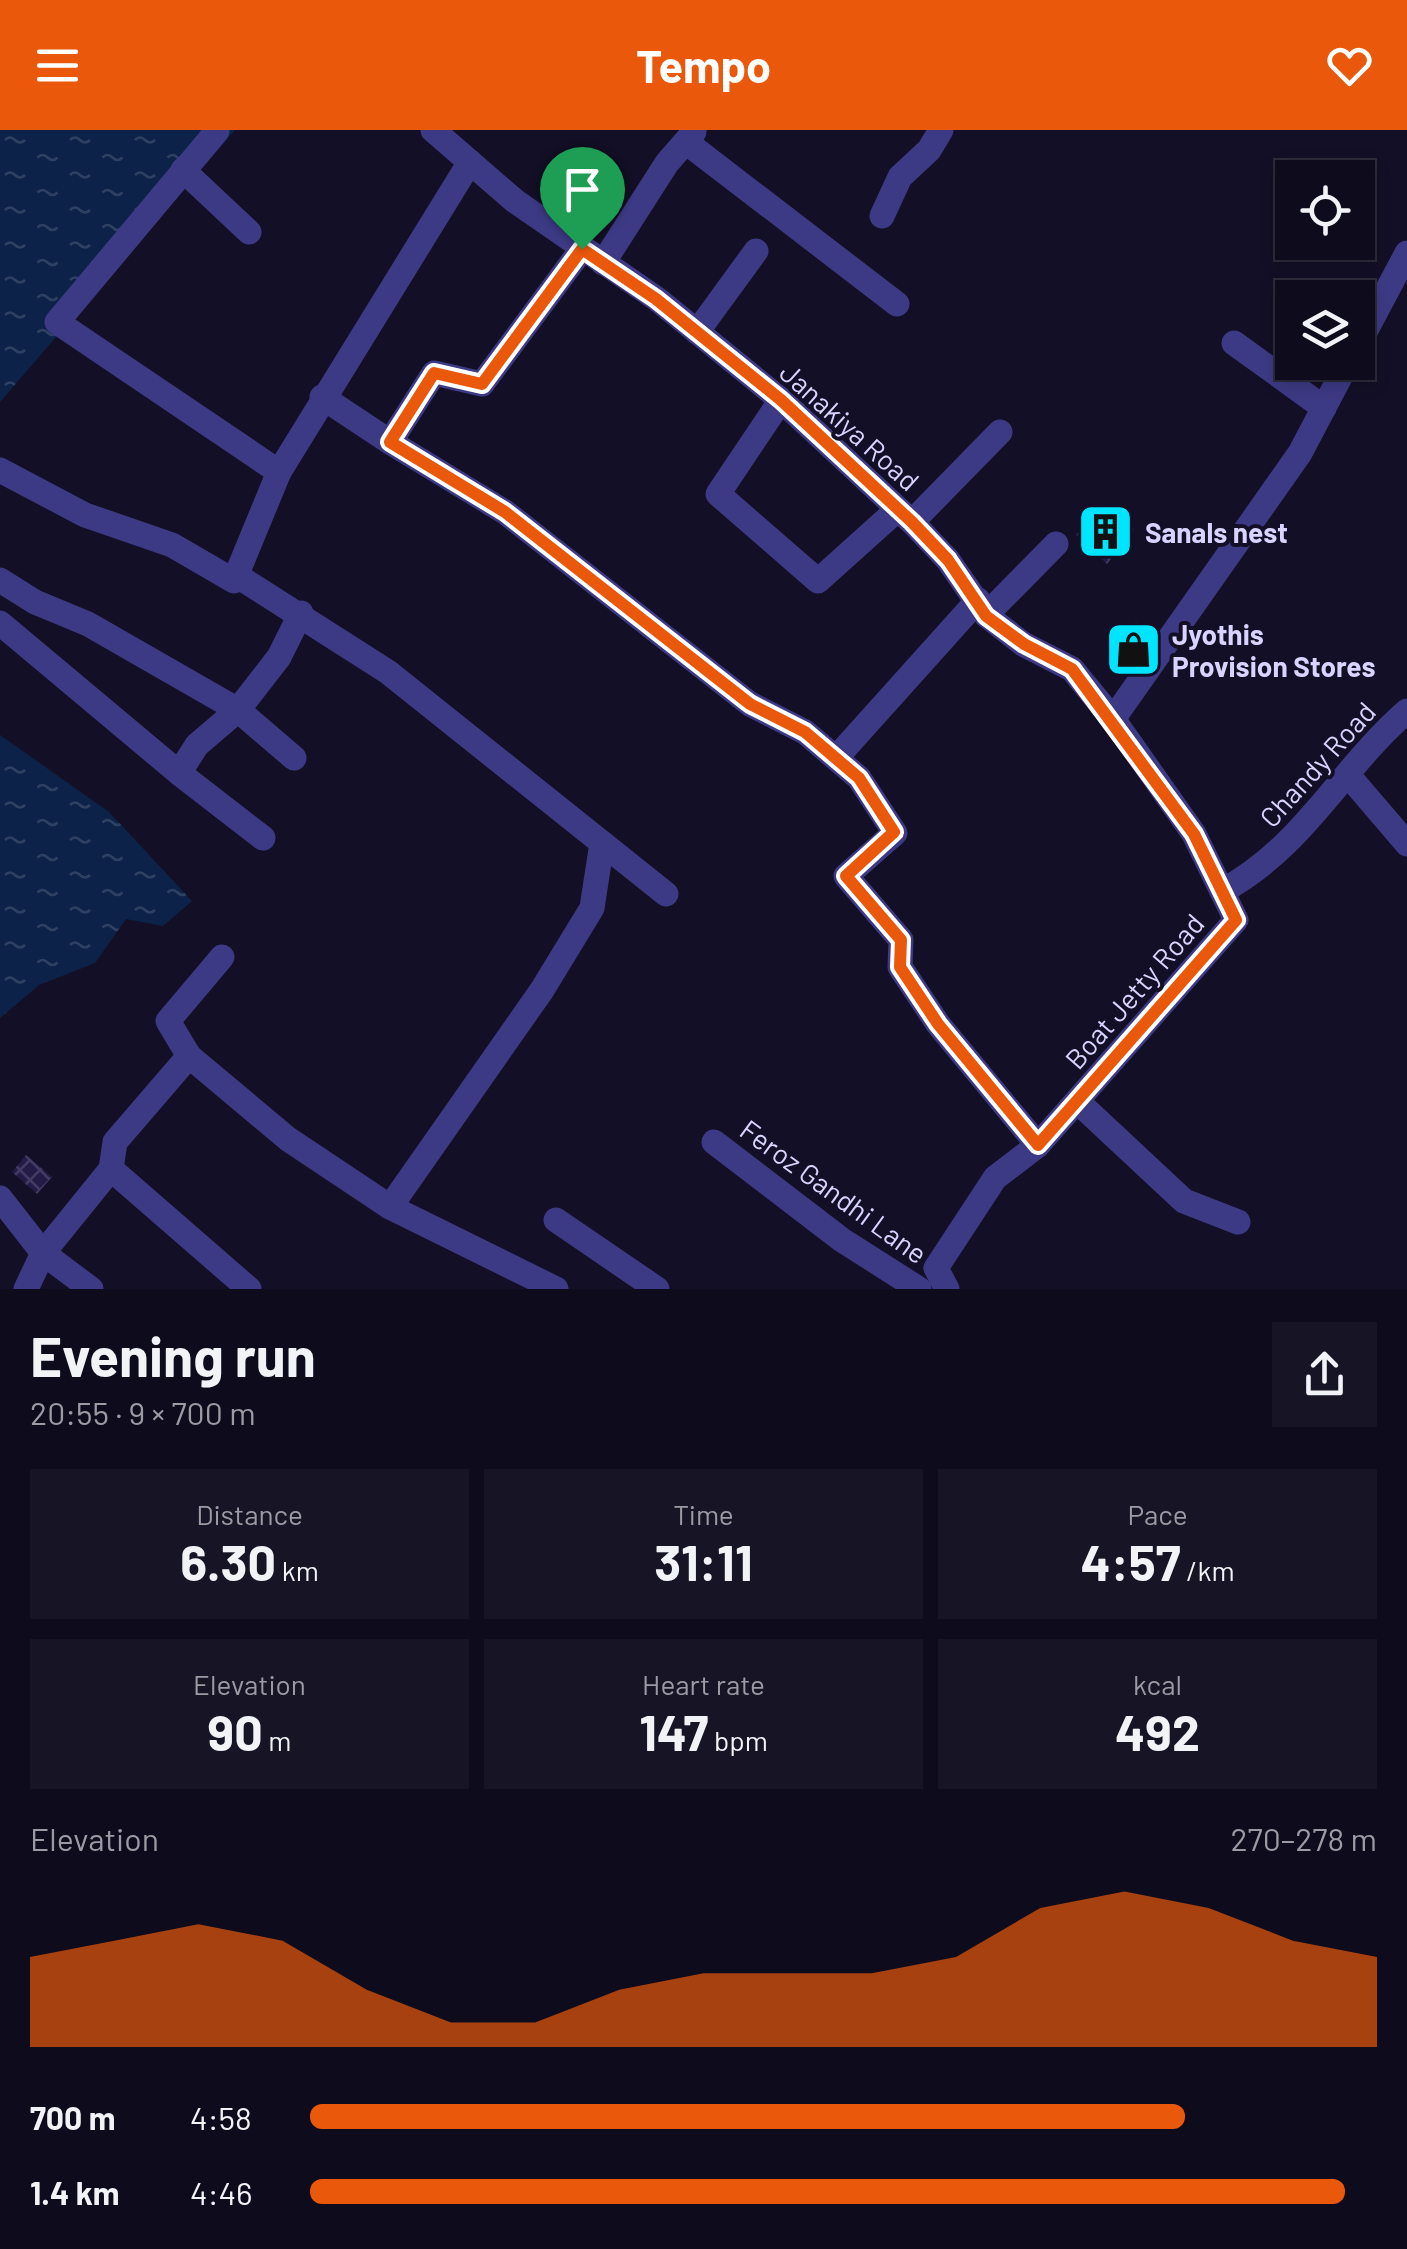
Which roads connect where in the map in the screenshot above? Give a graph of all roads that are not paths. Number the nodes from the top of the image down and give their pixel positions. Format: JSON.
{"nodes":[{"id":1,"x":432,"y":130,"type":"edge"},
{"id":2,"x":941,"y":130,"type":"edge"},
{"id":3,"x":218,"y":131,"type":"edge"},
{"id":4,"x":691,"y":136,"type":"edge"},
{"id":5,"x":470,"y":162,"type":"junction"},
{"id":6,"x":183,"y":170,"type":"junction"},
{"id":7,"x":882,"y":216,"type":"dead end"},
{"id":8,"x":249,"y":232,"type":"dead end"},
{"id":9,"x":756,"y":251,"type":"dead end"},
{"id":10,"x":1407,"y":253,"type":"edge"},
{"id":11,"x":592,"y":256,"type":"junction"},
{"id":12,"x":896,"y":304,"type":"dead end"},
{"id":13,"x":1375,"y":313,"type":"edge"},
{"id":14,"x":696,"y":332,"type":"junction"},
{"id":15,"x":1234,"y":343,"type":"dead end"},
{"id":16,"x":1339,"y":380,"type":"edge"},
{"id":17,"x":322,"y":397,"type":"junction"},
{"id":18,"x":781,"y":400,"type":"junction"},
{"id":19,"x":1324,"y":408,"type":"junction"},
{"id":20,"x":1000,"y":432,"type":"dead end"},
{"id":21,"x":390,"y":442,"type":"junction"},
{"id":22,"x":0,"y":470,"type":"edge"},
{"id":23,"x":279,"y":472,"type":"junction"},
{"id":24,"x":904,"y":516,"type":"junction"},
{"id":25,"x":1056,"y":544,"type":"dead end"},
{"id":26,"x":236,"y":574,"type":"junction"},
{"id":27,"x":0,"y":580,"type":"edge"},
{"id":28,"x":982,"y":608,"type":"junction"},
{"id":29,"x":301,"y":613,"type":"junction"},
{"id":30,"x":0,"y":622,"type":"edge"},
{"id":31,"x":238,"y":710,"type":"junction"},
{"id":32,"x":1407,"y":710,"type":"edge"},
{"id":33,"x":1113,"y":719,"type":"junction"},
{"id":34,"x":294,"y":758,"type":"dead end"},
{"id":35,"x":836,"y":758,"type":"junction"},
{"id":36,"x":178,"y":773,"type":"junction"},
{"id":37,"x":1348,"y":775,"type":"junction"},
{"id":38,"x":263,"y":838,"type":"dead end"},
{"id":39,"x":602,"y":843,"type":"junction"},
{"id":40,"x":1407,"y":844,"type":"edge"},
{"id":41,"x":1222,"y":891,"type":"junction"},
{"id":42,"x":666,"y":894,"type":"dead end"},
{"id":43,"x":222,"y":957,"type":"dead end"},
{"id":44,"x":189,"y":1056,"type":"junction"},
{"id":45,"x":1078,"y":1102,"type":"junction"},
{"id":46,"x":714,"y":1142,"type":"dead end"},
{"id":47,"x":1038,"y":1145,"type":"junction"},
{"id":48,"x":111,"y":1169,"type":"junction"},
{"id":49,"x":0,"y":1198,"type":"edge"},
{"id":50,"x":390,"y":1206,"type":"junction"},
{"id":51,"x":556,"y":1220,"type":"dead end"},
{"id":52,"x":1238,"y":1222,"type":"dead end"},
{"id":53,"x":43,"y":1253,"type":"junction"},
{"id":54,"x":932,"y":1284,"type":"edge"},
{"id":55,"x":26,"y":1289,"type":"edge"},
{"id":56,"x":91,"y":1289,"type":"edge"},
{"id":57,"x":249,"y":1289,"type":"edge"},
{"id":58,"x":556,"y":1289,"type":"edge"},
{"id":59,"x":656,"y":1289,"type":"edge"}],
"edges":[{"from":1,"to":5,"type":"street","name":"Janakiya Road"},
{"from":2,"to":7,"type":"street"},
{"from":3,"to":6,"type":"street"},
{"from":4,"to":11,"type":"street"},
{"from":4,"to":12,"type":"street"},
{"from":5,"to":11,"type":"street","name":"Janakiya Road"},
{"from":5,"to":17,"type":"street"},
{"from":6,"to":8,"type":"street"},
{"from":6,"to":23,"type":"street"},
{"from":9,"to":14,"type":"street"},
{"from":10,"to":13,"type":"street"},
{"from":11,"to":14,"type":"street","name":"Janakiya Road"},
{"from":11,"to":21,"type":"street"},
{"from":14,"to":18,"type":"street","name":"Janakiya Road"},
{"from":15,"to":19,"type":"street"},
{"from":16,"to":19,"type":"street"},
{"from":17,"to":21,"type":"street"},
{"from":17,"to":23,"type":"street"},
{"from":18,"to":24,"type":"street","name":"Janakiya Road"},
{"from":18,"to":24,"type":"street"},
{"from":19,"to":33,"type":"street"},
{"from":20,"to":24,"type":"street"},
{"from":21,"to":35,"type":"street"},
{"from":22,"to":26,"type":"street"},
{"from":23,"to":26,"type":"street"},
{"from":24,"to":28,"type":"street","name":"Janakiya Road"},
{"from":25,"to":28,"type":"street"},
{"from":26,"to":29,"type":"street"},
{"from":27,"to":31,"type":"street"},
{"from":28,"to":33,"type":"street","name":"Janakiya Road"},
{"from":28,"to":35,"type":"street"},
{"from":29,"to":31,"type":"street"},
{"from":29,"to":39,"type":"street"},
{"from":30,"to":36,"type":"street"},
{"from":31,"to":34,"type":"street"},
{"from":31,"to":36,"type":"street"},
{"from":32,"to":37,"type":"street","name":"Chandy Road"},
{"from":33,"to":41,"type":"street","name":"Boat Jetty Road"},
{"from":35,"to":47,"type":"street"},
{"from":36,"to":38,"type":"street"},
{"from":37,"to":40,"type":"street"},
{"from":37,"to":41,"type":"street","name":"Chandy Road"},
{"from":39,"to":42,"type":"street"},
{"from":39,"to":50,"type":"street"},
{"from":41,"to":45,"type":"street","name":"Boat Jetty Road"},
{"from":43,"to":44,"type":"street"},
{"from":44,"to":48,"type":"street"},
{"from":44,"to":50,"type":"street"},
{"from":45,"to":47,"type":"street","name":"Boat Jetty Road"},
{"from":45,"to":52,"type":"street"},
{"from":46,"to":54,"type":"street","name":"Feroz Gandhi Lane"},
{"from":47,"to":54,"type":"street","name":"Boat Jetty Road"},
{"from":48,"to":53,"type":"street"},
{"from":48,"to":57,"type":"street"},
{"from":49,"to":53,"type":"street"},
{"from":50,"to":58,"type":"street"},
{"from":51,"to":59,"type":"street"},
{"from":53,"to":55,"type":"street"},
{"from":53,"to":56,"type":"street"}]}
